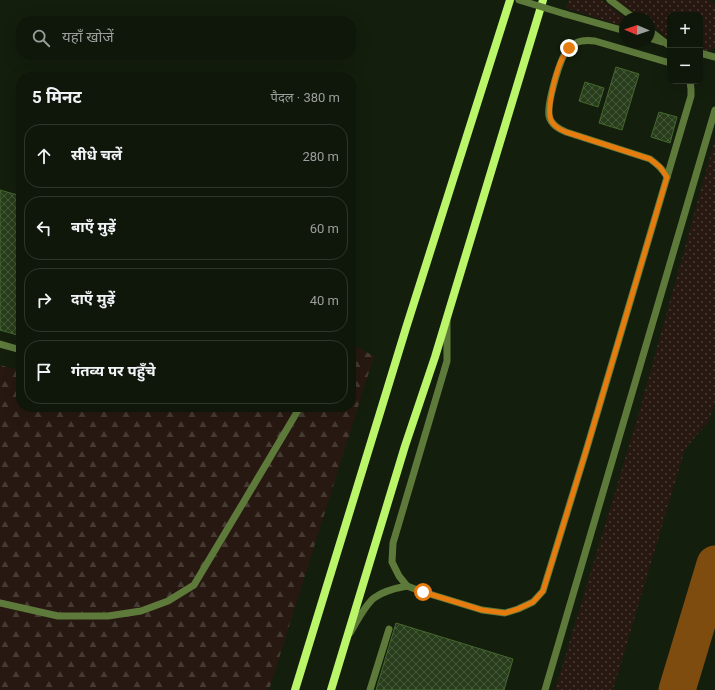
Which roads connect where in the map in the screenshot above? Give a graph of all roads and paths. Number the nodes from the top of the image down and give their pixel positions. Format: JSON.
{"nodes":[{"id":1,"x":510,"y":0,"type":"edge"},
{"id":2,"x":519,"y":0,"type":"edge"},
{"id":3,"x":543,"y":0,"type":"edge"},
{"id":4,"x":610,"y":0,"type":"edge"},
{"id":5,"x":626,"y":12,"type":"edge"},
{"id":6,"x":619,"y":29,"type":"edge"},
{"id":7,"x":655,"y":34,"type":"edge"},
{"id":8,"x":655,"y":40,"type":"edge"},
{"id":9,"x":667,"y":43,"type":"edge"},
{"id":10,"x":667,"y":43,"type":"edge"},
{"id":11,"x":703,"y":54,"type":"edge"},
{"id":12,"x":715,"y":57,"type":"edge"},
{"id":13,"x":667,"y":62,"type":"edge"},
{"id":14,"x":691,"y":84,"type":"edge"},
{"id":15,"x":715,"y":110,"type":"edge"},
{"id":16,"x":667,"y":177,"type":"junction"},
{"id":17,"x":447,"y":316,"type":"junction"},
{"id":18,"x":0,"y":344,"type":"edge"},
{"id":19,"x":16,"y":349,"type":"edge"},
{"id":20,"x":297,"y":412,"type":"edge"},
{"id":21,"x":407,"y":586,"type":"junction"},
{"id":22,"x":0,"y":603,"type":"edge"},
{"id":23,"x":390,"y":629,"type":"dead end"},
{"id":24,"x":345,"y":642,"type":"junction"},
{"id":25,"x":295,"y":690,"type":"edge"},
{"id":26,"x":331,"y":690,"type":"edge"},
{"id":27,"x":370,"y":690,"type":"edge"},
{"id":28,"x":545,"y":690,"type":"edge"}],
"edges":[{"from":1,"to":25,"type":"main road"},
{"from":2,"to":6,"type":"lane","bridge":true},
{"from":3,"to":17,"type":"main road"},
{"from":4,"to":5,"type":"lane"},
{"from":7,"to":9,"type":"lane"},
{"from":8,"to":10,"type":"lane"},
{"from":11,"to":12,"type":"lane"},
{"from":13,"to":16,"type":"lane"},
{"from":14,"to":16,"type":"lane"},
{"from":15,"to":28,"type":"lane"},
{"from":16,"to":21,"type":"lane"},
{"from":17,"to":21,"type":"lane"},
{"from":17,"to":24,"type":"main road"},
{"from":18,"to":19,"type":"lane"},
{"from":20,"to":22,"type":"lane"},
{"from":21,"to":24,"type":"lane"},
{"from":23,"to":27,"type":"lane"},
{"from":24,"to":26,"type":"main road"}]}
